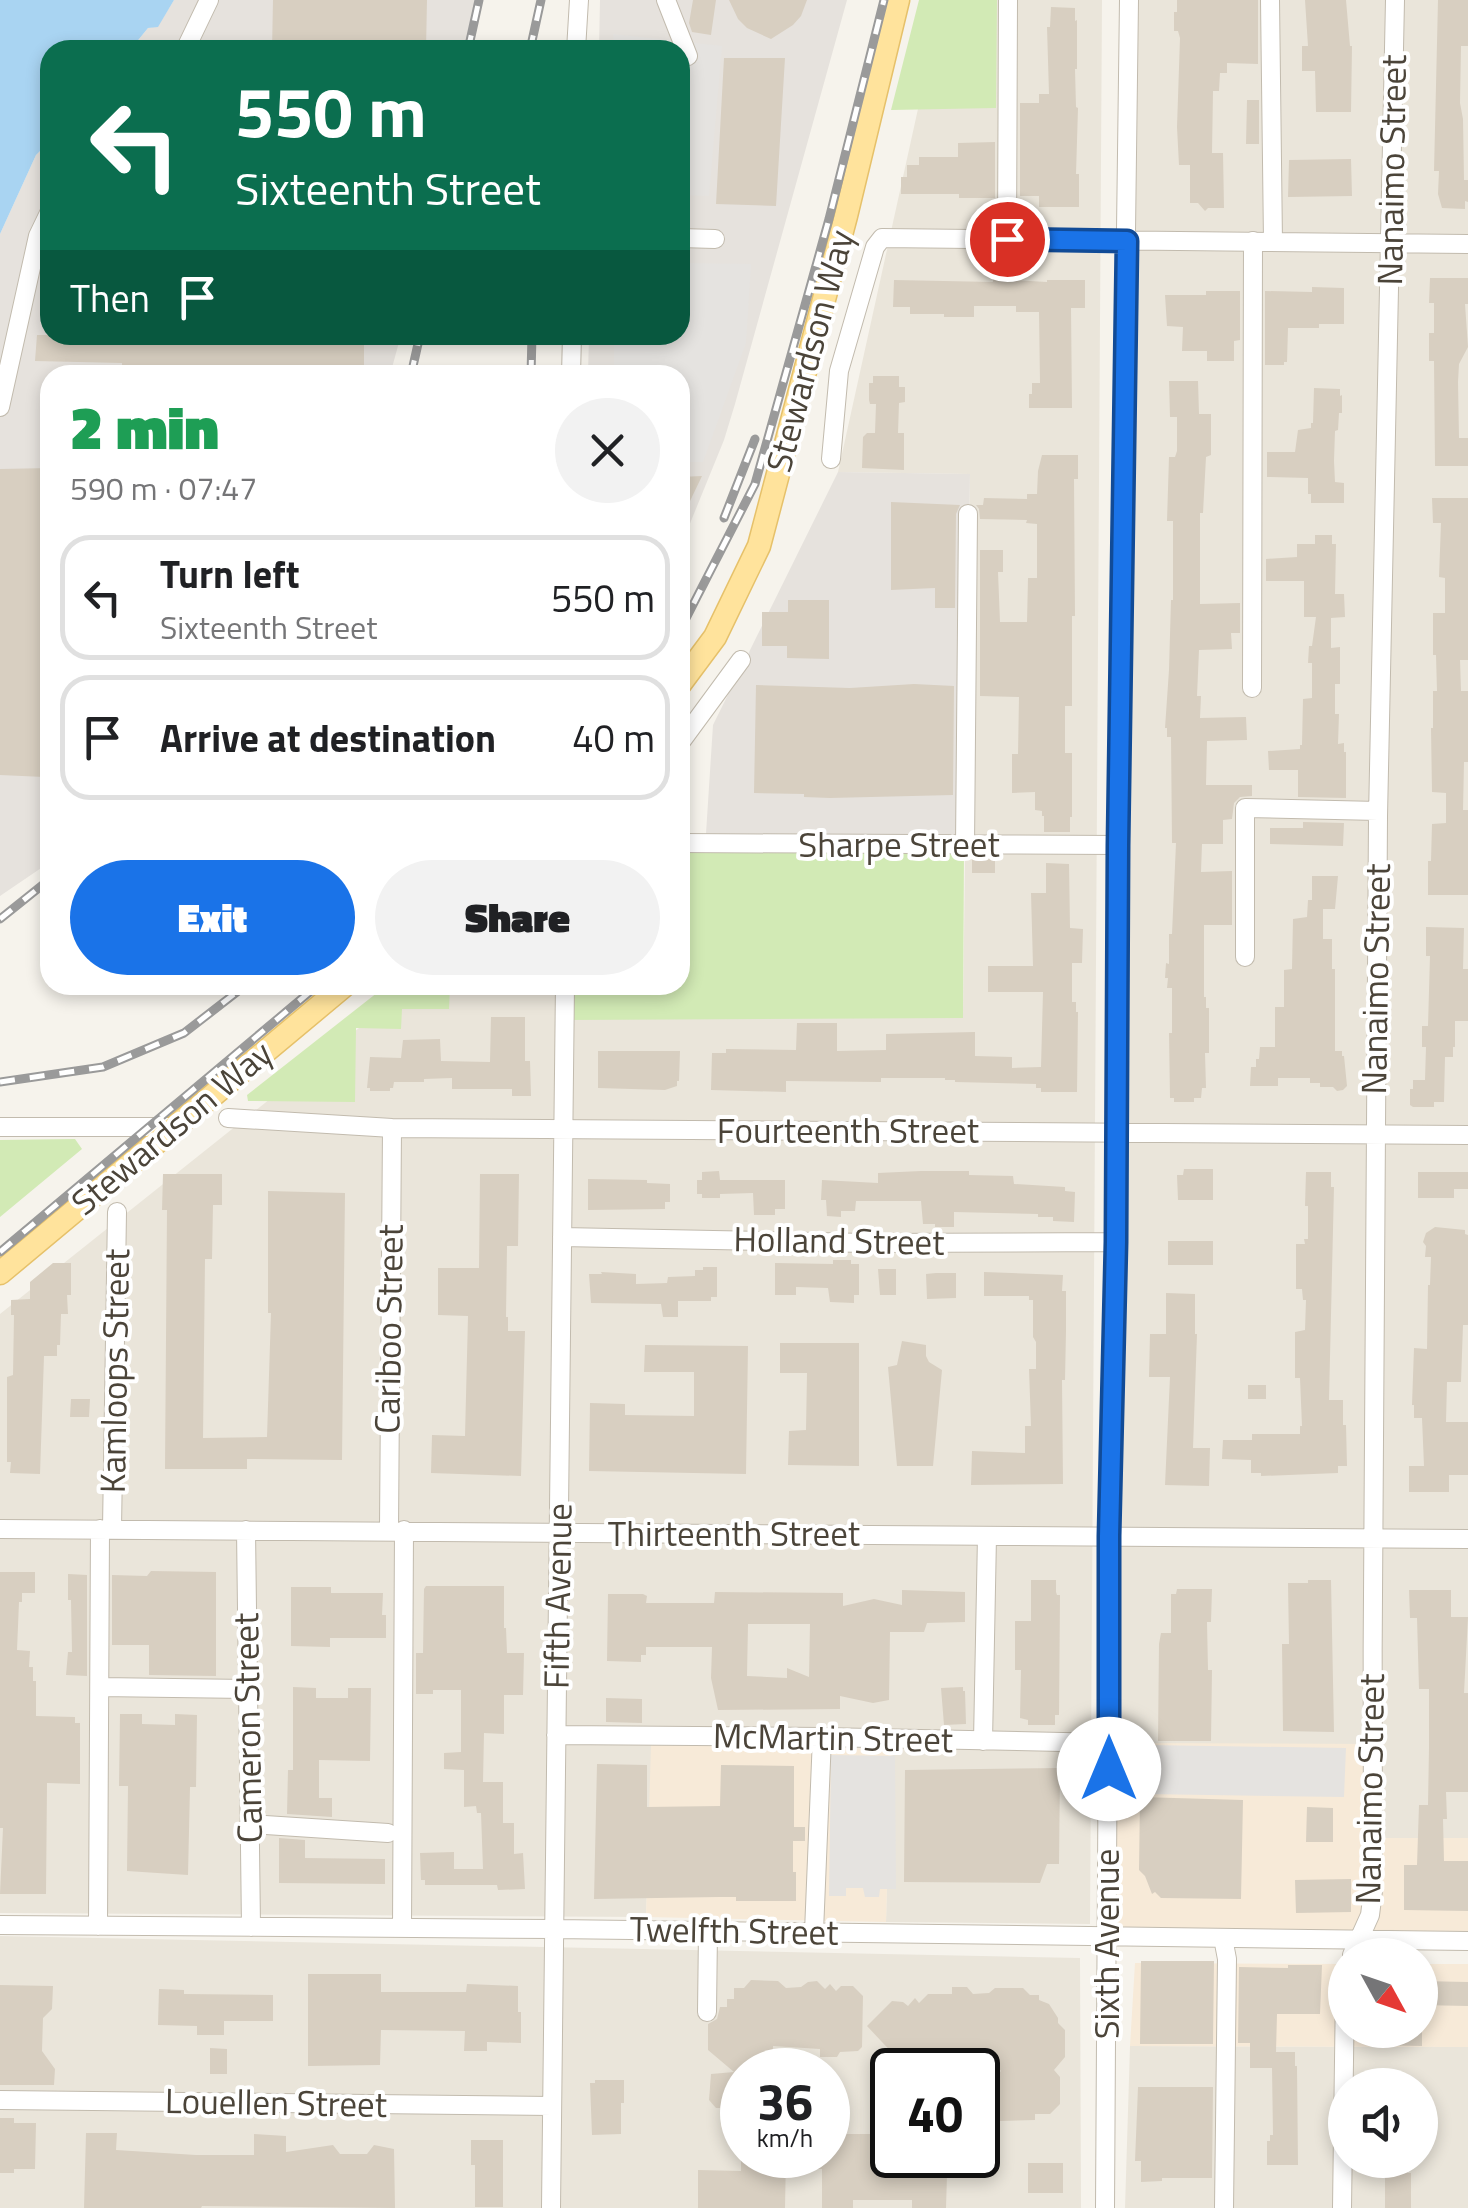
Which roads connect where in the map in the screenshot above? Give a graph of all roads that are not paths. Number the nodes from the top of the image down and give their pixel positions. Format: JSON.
{"nodes":[{"id":1,"x":209,"y":0,"type":"edge"},
{"id":2,"x":580,"y":0,"type":"edge"},
{"id":3,"x":666,"y":0,"type":"edge"},
{"id":4,"x":898,"y":0,"type":"edge"},
{"id":5,"x":1008,"y":0,"type":"edge"},
{"id":6,"x":1129,"y":0,"type":"edge"},
{"id":7,"x":1270,"y":0,"type":"edge"},
{"id":8,"x":1395,"y":0,"type":"edge"},
{"id":9,"x":190,"y":40,"type":"edge"},
{"id":10,"x":577,"y":40,"type":"edge"},
{"id":11,"x":682,"y":40,"type":"edge"},
{"id":12,"x":40,"y":232,"type":"edge"},
{"id":13,"x":690,"y":238,"type":"edge"},
{"id":14,"x":715,"y":238,"type":"dead end"},
{"id":15,"x":1007,"y":239,"type":"junction"},
{"id":16,"x":1127,"y":241,"type":"junction"},
{"id":17,"x":1254,"y":242,"type":"junction"},
{"id":18,"x":1274,"y":242,"type":"junction"},
{"id":19,"x":1391,"y":244,"type":"junction"},
{"id":20,"x":1468,"y":244,"type":"edge"},
{"id":21,"x":0,"y":407,"type":"edge"},
{"id":22,"x":832,"y":458,"type":"dead end"},
{"id":23,"x":968,"y":514,"type":"dead end"},
{"id":24,"x":741,"y":660,"type":"dead end"},
{"id":25,"x":690,"y":671,"type":"edge"},
{"id":26,"x":1252,"y":688,"type":"dead end"},
{"id":27,"x":690,"y":729,"type":"edge"},
{"id":28,"x":1378,"y":811,"type":"junction"},
{"id":29,"x":690,"y":843,"type":"edge"},
{"id":30,"x":965,"y":846,"type":"junction"},
{"id":31,"x":1118,"y":846,"type":"junction"},
{"id":32,"x":1245,"y":957,"type":"dead end"},
{"id":33,"x":333,"y":995,"type":"edge"},
{"id":34,"x":566,"y":995,"type":"edge"},
{"id":35,"x":228,"y":1118,"type":"dead end"},
{"id":36,"x":173,"y":1127,"type":"junction"},
{"id":37,"x":0,"y":1128,"type":"edge"},
{"id":38,"x":392,"y":1128,"type":"junction"},
{"id":39,"x":564,"y":1129,"type":"junction"},
{"id":40,"x":1117,"y":1133,"type":"junction"},
{"id":41,"x":1374,"y":1135,"type":"junction"},
{"id":42,"x":1468,"y":1136,"type":"edge"},
{"id":43,"x":117,"y":1212,"type":"dead end"},
{"id":44,"x":562,"y":1237,"type":"junction"},
{"id":45,"x":1116,"y":1242,"type":"junction"},
{"id":46,"x":0,"y":1273,"type":"edge"},
{"id":47,"x":0,"y":1528,"type":"edge"},
{"id":48,"x":106,"y":1529,"type":"junction"},
{"id":49,"x":246,"y":1530,"type":"junction"},
{"id":50,"x":397,"y":1530,"type":"junction"},
{"id":51,"x":559,"y":1532,"type":"junction"},
{"id":52,"x":987,"y":1536,"type":"junction"},
{"id":53,"x":1109,"y":1536,"type":"junction"},
{"id":54,"x":1371,"y":1538,"type":"junction"},
{"id":55,"x":1468,"y":1539,"type":"edge"},
{"id":56,"x":100,"y":1687,"type":"junction"},
{"id":57,"x":246,"y":1690,"type":"junction"},
{"id":58,"x":556,"y":1735,"type":"junction"},
{"id":59,"x":822,"y":1737,"type":"junction"},
{"id":60,"x":983,"y":1741,"type":"junction"},
{"id":61,"x":1109,"y":1743,"type":"junction"},
{"id":62,"x":249,"y":1824,"type":"junction"},
{"id":63,"x":388,"y":1832,"type":"dead end"},
{"id":64,"x":0,"y":1926,"type":"edge"},
{"id":65,"x":98,"y":1926,"type":"junction"},
{"id":66,"x":250,"y":1926,"type":"junction"},
{"id":67,"x":402,"y":1928,"type":"junction"},
{"id":68,"x":554,"y":1929,"type":"junction"},
{"id":69,"x":708,"y":1931,"type":"junction"},
{"id":70,"x":814,"y":1932,"type":"junction"},
{"id":71,"x":1107,"y":1936,"type":"junction"},
{"id":72,"x":1223,"y":1938,"type":"junction"},
{"id":73,"x":1360,"y":1938,"type":"edge"},
{"id":74,"x":1468,"y":1941,"type":"edge"},
{"id":75,"x":1438,"y":1943,"type":"edge"},
{"id":76,"x":1328,"y":1945,"type":"edge"},
{"id":77,"x":707,"y":2012,"type":"dead end"},
{"id":78,"x":1343,"y":2048,"type":"edge"},
{"id":79,"x":0,"y":2100,"type":"edge"},
{"id":80,"x":552,"y":2106,"type":"junction"},
{"id":81,"x":551,"y":2208,"type":"edge"},
{"id":82,"x":1105,"y":2208,"type":"edge"},
{"id":83,"x":1224,"y":2208,"type":"edge"},
{"id":84,"x":1342,"y":2208,"type":"edge"}],
"edges":[{"from":1,"to":9,"type":"street"},
{"from":2,"to":10,"type":"street"},
{"from":3,"to":11,"type":"street"},
{"from":4,"to":25,"type":"main road","name":"Stewardson Way"},
{"from":5,"to":15,"type":"street"},
{"from":6,"to":16,"type":"street","name":"Sixth Avenue"},
{"from":7,"to":18,"type":"street"},
{"from":8,"to":19,"type":"street","name":"Nanaimo Street"},
{"from":12,"to":21,"type":"street"},
{"from":13,"to":14,"type":"street"},
{"from":15,"to":16,"type":"street"},
{"from":15,"to":22,"type":"street"},
{"from":16,"to":17,"type":"street"},
{"from":16,"to":31,"type":"street","name":"Sixth Avenue"},
{"from":17,"to":18,"type":"street"},
{"from":17,"to":26,"type":"street"},
{"from":18,"to":19,"type":"street"},
{"from":19,"to":20,"type":"street"},
{"from":19,"to":28,"type":"street","name":"Nanaimo Street"},
{"from":23,"to":30,"type":"street"},
{"from":24,"to":27,"type":"street"},
{"from":28,"to":32,"type":"street"},
{"from":28,"to":41,"type":"street","name":"Nanaimo Street"},
{"from":29,"to":30,"type":"street","name":"Sharpe Street"},
{"from":30,"to":31,"type":"street","name":"Sharpe Street"},
{"from":31,"to":40,"type":"street","name":"Sixth Avenue"},
{"from":33,"to":36,"type":"main road","name":"Stewardson Way"},
{"from":34,"to":39,"type":"street","name":"Fifth Avenue"},
{"from":35,"to":38,"type":"street","name":"Fourteenth Street"},
{"from":36,"to":37,"type":"street"},
{"from":36,"to":46,"type":"main road","name":"Stewardson Way"},
{"from":38,"to":39,"type":"street","name":"Fourteenth Street"},
{"from":38,"to":50,"type":"street","name":"Cariboo Street"},
{"from":39,"to":40,"type":"street","name":"Fourteenth Street"},
{"from":39,"to":44,"type":"street","name":"Fifth Avenue"},
{"from":40,"to":41,"type":"street","name":"Fourteenth Street"},
{"from":40,"to":45,"type":"street","name":"Sixth Avenue"},
{"from":41,"to":42,"type":"street","name":"Fourteenth Street"},
{"from":41,"to":54,"type":"street","name":"Nanaimo Street"},
{"from":43,"to":48,"type":"street","name":"Kamloops Street"},
{"from":44,"to":45,"type":"street","name":"Holland Street"},
{"from":44,"to":51,"type":"street","name":"Fifth Avenue"},
{"from":45,"to":53,"type":"street","name":"Sixth Avenue"},
{"from":47,"to":48,"type":"street","name":"Thirteenth Street"},
{"from":48,"to":49,"type":"street","name":"Thirteenth Street"},
{"from":48,"to":56,"type":"street","name":"Kamloops Street"},
{"from":49,"to":50,"type":"street","name":"Thirteenth Street"},
{"from":49,"to":57,"type":"street","name":"Cameron Street"},
{"from":50,"to":51,"type":"street","name":"Thirteenth Street"},
{"from":50,"to":67,"type":"street","name":"Cariboo Street"},
{"from":51,"to":52,"type":"street","name":"Thirteenth Street"},
{"from":51,"to":58,"type":"street","name":"Fifth Avenue"},
{"from":52,"to":53,"type":"street","name":"Thirteenth Street"},
{"from":52,"to":60,"type":"street"},
{"from":53,"to":54,"type":"street","name":"Thirteenth Street"},
{"from":53,"to":61,"type":"street","name":"Sixth Avenue"},
{"from":54,"to":55,"type":"street","name":"Thirteenth Street"},
{"from":54,"to":73,"type":"street","name":"Nanaimo Street"},
{"from":56,"to":57,"type":"street"},
{"from":56,"to":65,"type":"street","name":"Kamloops Street"},
{"from":57,"to":62,"type":"street","name":"Cameron Street"},
{"from":58,"to":59,"type":"street","name":"McMartin Street"},
{"from":58,"to":68,"type":"street","name":"Fifth Avenue"},
{"from":59,"to":60,"type":"street","name":"McMartin Street"},
{"from":59,"to":70,"type":"street"},
{"from":60,"to":61,"type":"street","name":"McMartin Street"},
{"from":61,"to":71,"type":"street","name":"Sixth Avenue"},
{"from":62,"to":63,"type":"street"},
{"from":62,"to":66,"type":"street","name":"Cameron Street"},
{"from":64,"to":65,"type":"street","name":"Twelfth Street"},
{"from":65,"to":66,"type":"street","name":"Twelfth Street"},
{"from":66,"to":67,"type":"street","name":"Twelfth Street"},
{"from":67,"to":68,"type":"street","name":"Twelfth Street"},
{"from":68,"to":69,"type":"street","name":"Twelfth Street"},
{"from":68,"to":80,"type":"street","name":"Fifth Avenue"},
{"from":69,"to":70,"type":"street","name":"Twelfth Street"},
{"from":69,"to":77,"type":"street"},
{"from":70,"to":71,"type":"street","name":"Twelfth Street"},
{"from":71,"to":72,"type":"street","name":"Twelfth Street"},
{"from":71,"to":82,"type":"street","name":"Sixth Avenue"},
{"from":72,"to":76,"type":"street","name":"Twelfth Street"},
{"from":72,"to":83,"type":"street"},
{"from":74,"to":75,"type":"street","name":"Twelfth Street"},
{"from":78,"to":84,"type":"street"},
{"from":79,"to":80,"type":"street","name":"Louellen Street"},
{"from":80,"to":81,"type":"street","name":"Fifth Avenue"}]}
